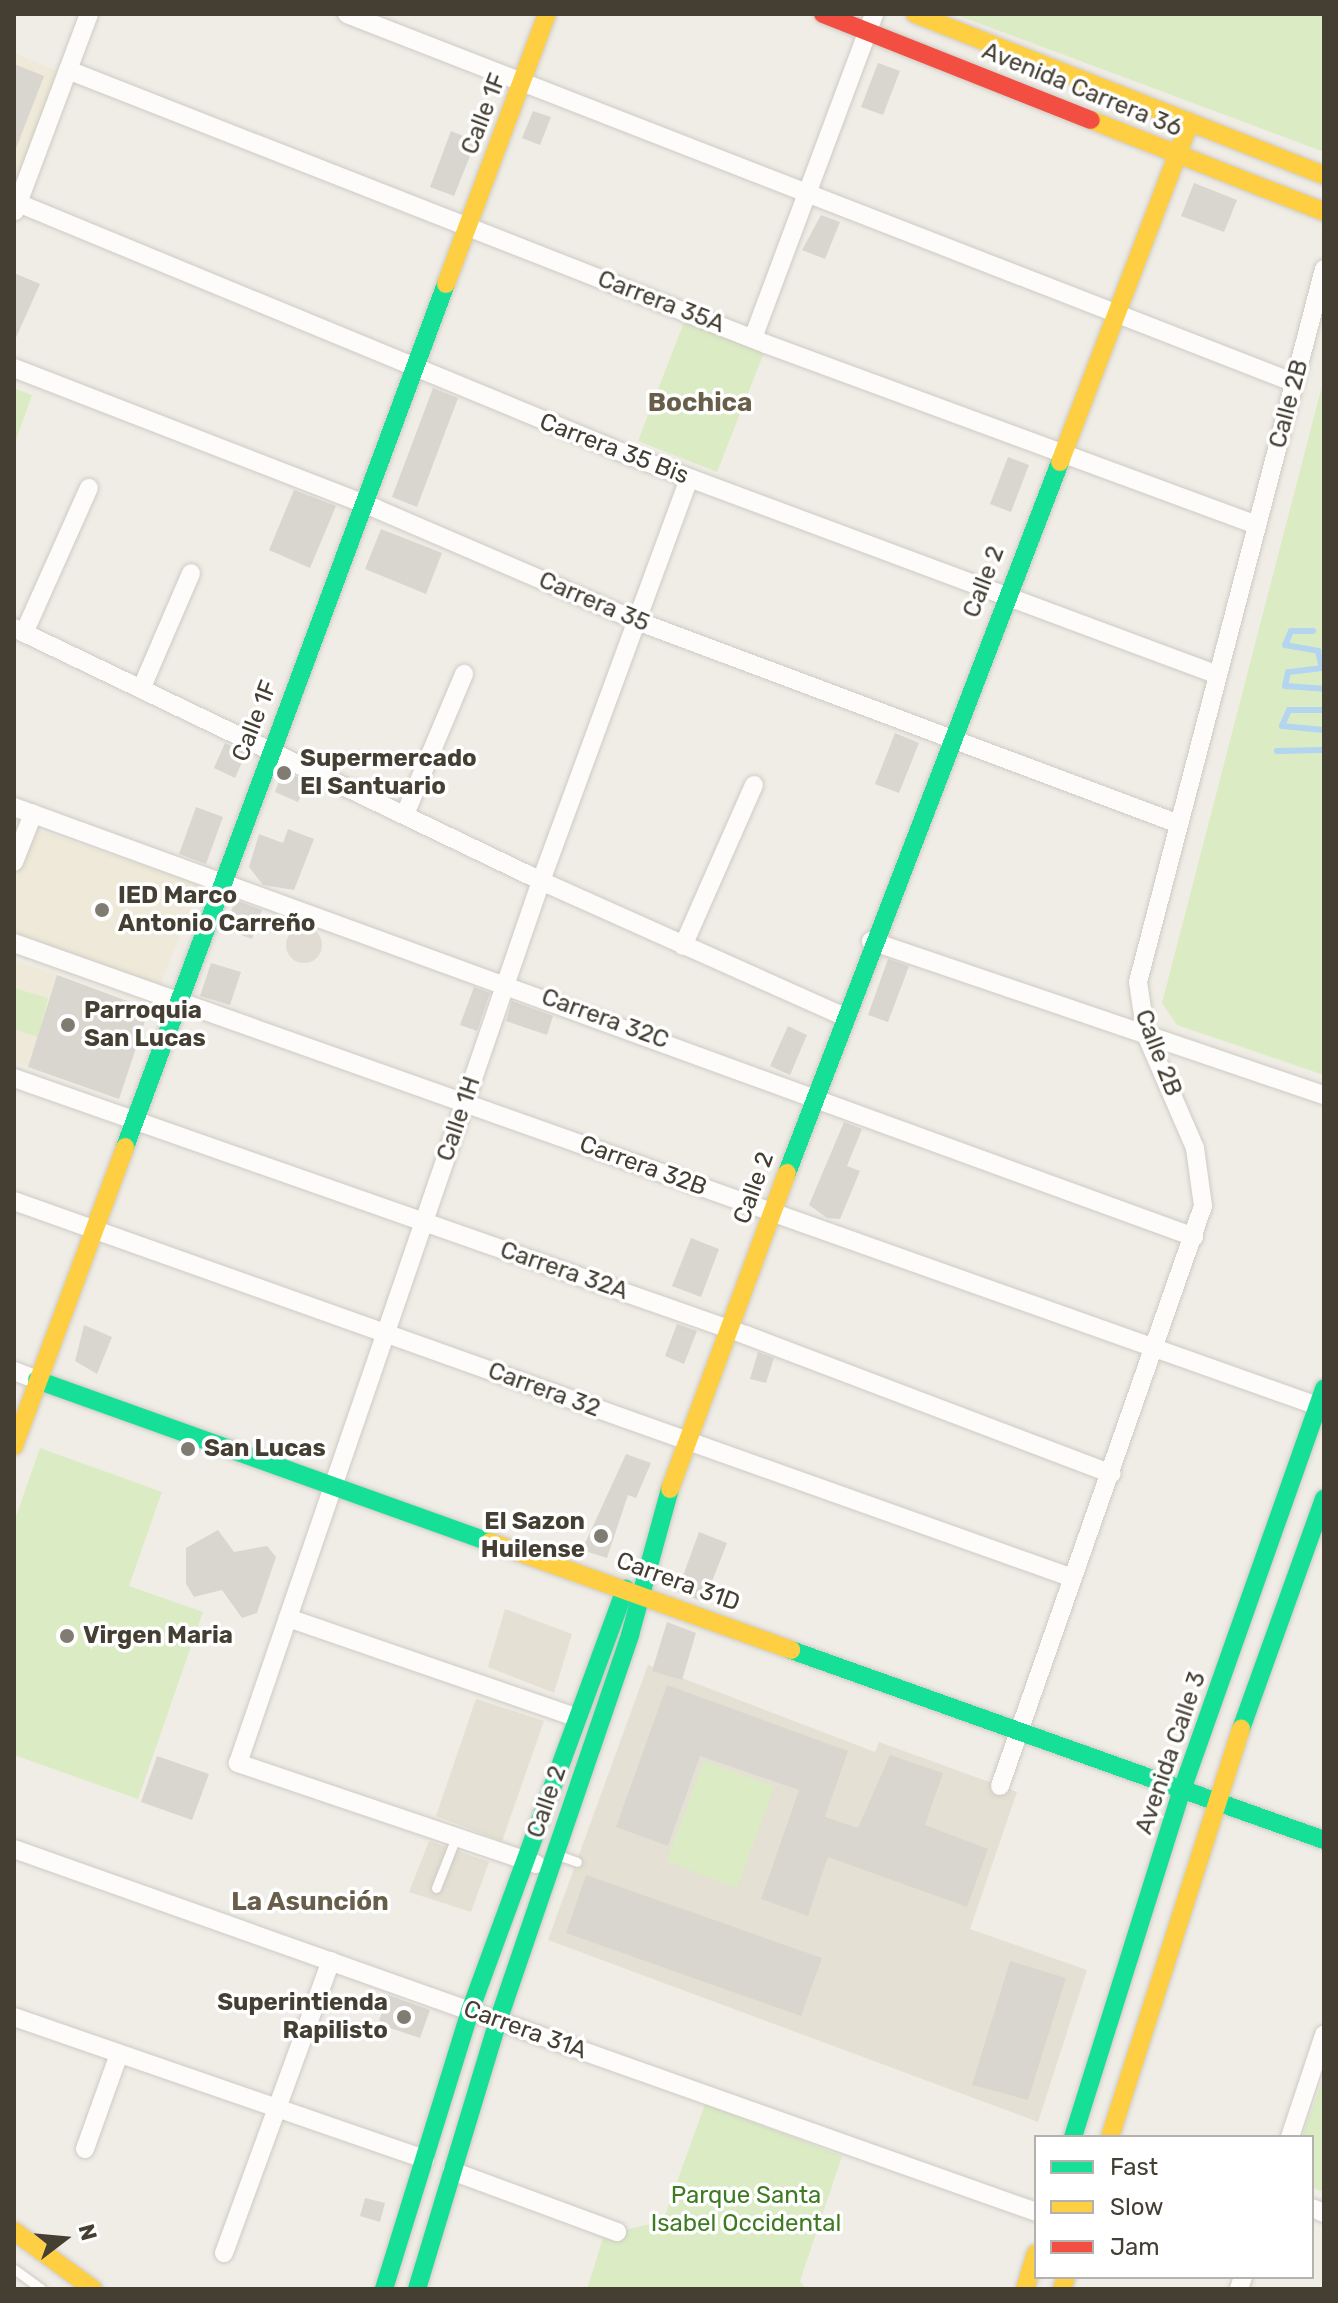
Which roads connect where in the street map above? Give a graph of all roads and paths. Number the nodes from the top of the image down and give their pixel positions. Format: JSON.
{"nodes":[{"id":1,"x":89,"y":14,"type":"edge"},
{"id":2,"x":347,"y":14,"type":"edge"},
{"id":3,"x":547,"y":14,"type":"edge"},
{"id":4,"x":823,"y":14,"type":"edge"},
{"id":5,"x":915,"y":14,"type":"edge"},
{"id":6,"x":870,"y":23,"type":"edge"},
{"id":7,"x":68,"y":70,"type":"junction"},
{"id":8,"x":521,"y":86,"type":"junction"},
{"id":9,"x":1190,"y":122,"type":"junction"},
{"id":10,"x":1177,"y":154,"type":"junction"},
{"id":11,"x":1324,"y":175,"type":"edge"},
{"id":12,"x":807,"y":192,"type":"junction"},
{"id":13,"x":16,"y":208,"type":"edge"},
{"id":14,"x":1324,"y":212,"type":"edge"},
{"id":15,"x":467,"y":227,"type":"junction"},
{"id":16,"x":1324,"y":269,"type":"edge"},
{"id":17,"x":1115,"y":313,"type":"junction"},
{"id":18,"x":753,"y":338,"type":"junction"},
{"id":19,"x":14,"y":368,"type":"edge"},
{"id":20,"x":414,"y":369,"type":"junction"},
{"id":21,"x":1295,"y":383,"type":"junction"},
{"id":22,"x":1059,"y":454,"type":"junction"},
{"id":23,"x":689,"y":478,"type":"junction"},
{"id":24,"x":89,"y":488,"type":"dead end"},
{"id":25,"x":363,"y":504,"type":"junction"},
{"id":26,"x":1257,"y":525,"type":"junction"},
{"id":27,"x":191,"y":573,"type":"dead end"},
{"id":28,"x":1003,"y":597,"type":"junction"},
{"id":29,"x":637,"y":621,"type":"junction"},
{"id":30,"x":19,"y":630,"type":"edge"},
{"id":31,"x":464,"y":674,"type":"dead end"},
{"id":32,"x":1218,"y":675,"type":"junction"},
{"id":33,"x":142,"y":687,"type":"junction"},
{"id":34,"x":948,"y":737,"type":"junction"},
{"id":35,"x":271,"y":747,"type":"junction"},
{"id":36,"x":754,"y":785,"type":"dead end"},
{"id":37,"x":14,"y":807,"type":"edge"},
{"id":38,"x":406,"y":812,"type":"junction"},
{"id":39,"x":33,"y":814,"type":"junction"},
{"id":40,"x":1179,"y":824,"type":"junction"},
{"id":41,"x":14,"y":862,"type":"edge"},
{"id":42,"x":220,"y":881,"type":"junction"},
{"id":43,"x":541,"y":881,"type":"junction"},
{"id":44,"x":871,"y":941,"type":"junction"},
{"id":45,"x":14,"y":943,"type":"edge"},
{"id":46,"x":683,"y":946,"type":"junction"},
{"id":47,"x":506,"y":983,"type":"junction"},
{"id":48,"x":176,"y":1000,"type":"junction"},
{"id":49,"x":843,"y":1016,"type":"junction"},
{"id":50,"x":1146,"y":1035,"type":"junction"},
{"id":51,"x":14,"y":1078,"type":"edge"},
{"id":52,"x":814,"y":1094,"type":"junction"},
{"id":53,"x":1324,"y":1095,"type":"edge"},
{"id":54,"x":465,"y":1103,"type":"junction"},
{"id":55,"x":131,"y":1118,"type":"junction"},
{"id":56,"x":14,"y":1201,"type":"edge"},
{"id":57,"x":770,"y":1211,"type":"junction"},
{"id":58,"x":424,"y":1222,"type":"junction"},
{"id":59,"x":90,"y":1228,"type":"junction"},
{"id":60,"x":1194,"y":1237,"type":"junction"},
{"id":61,"x":727,"y":1329,"type":"junction"},
{"id":62,"x":386,"y":1333,"type":"junction"},
{"id":63,"x":1155,"y":1348,"type":"junction"},
{"id":64,"x":14,"y":1371,"type":"edge"},
{"id":65,"x":37,"y":1380,"type":"junction"},
{"id":66,"x":1321,"y":1397,"type":"edge"},
{"id":67,"x":685,"y":1440,"type":"junction"},
{"id":68,"x":14,"y":1446,"type":"edge"},
{"id":69,"x":1111,"y":1474,"type":"junction"},
{"id":70,"x":333,"y":1485,"type":"junction"},
{"id":71,"x":1324,"y":1498,"type":"edge"},
{"id":72,"x":1073,"y":1578,"type":"junction"},
{"id":73,"x":632,"y":1591,"type":"junction"},
{"id":74,"x":288,"y":1618,"type":"junction"},
{"id":75,"x":575,"y":1717,"type":"junction"},
{"id":76,"x":1020,"y":1729,"type":"junction"},
{"id":77,"x":1000,"y":1786,"type":"dead end"},
{"id":78,"x":1183,"y":1787,"type":"junction"},
{"id":79,"x":1216,"y":1800,"type":"junction"},
{"id":80,"x":456,"y":1837,"type":"junction"},
{"id":81,"x":1324,"y":1840,"type":"edge"},
{"id":82,"x":14,"y":1849,"type":"edge"},
{"id":83,"x":524,"y":1860,"type":"junction"},
{"id":84,"x":552,"y":1861,"type":"junction"},
{"id":85,"x":577,"y":1862,"type":"dead end"},
{"id":86,"x":436,"y":1888,"type":"dead end"},
{"id":87,"x":331,"y":1961,"type":"junction"},
{"id":88,"x":470,"y":2011,"type":"junction"},
{"id":89,"x":14,"y":2017,"type":"edge"},
{"id":90,"x":498,"y":2021,"type":"junction"},
{"id":91,"x":1324,"y":2035,"type":"edge"},
{"id":92,"x":119,"y":2054,"type":"junction"},
{"id":93,"x":276,"y":2109,"type":"junction"},
{"id":94,"x":1074,"y":2135,"type":"edge"},
{"id":95,"x":1111,"y":2135,"type":"edge"},
{"id":96,"x":1291,"y":2135,"type":"edge"},
{"id":97,"x":85,"y":2149,"type":"dead end"},
{"id":98,"x":425,"y":2159,"type":"junction"},
{"id":99,"x":452,"y":2171,"type":"junction"},
{"id":100,"x":1034,"y":2211,"type":"edge"},
{"id":101,"x":14,"y":2231,"type":"edge"},
{"id":102,"x":617,"y":2232,"type":"dead end"},
{"id":103,"x":224,"y":2253,"type":"dead end"},
{"id":104,"x":1034,"y":2260,"type":"edge"},
{"id":105,"x":14,"y":2269,"type":"edge"},
{"id":106,"x":42,"y":2289,"type":"edge"},
{"id":107,"x":93,"y":2289,"type":"edge"},
{"id":108,"x":384,"y":2289,"type":"edge"},
{"id":109,"x":417,"y":2289,"type":"edge"},
{"id":110,"x":1025,"y":2289,"type":"edge"}],
"edges":[{"from":1,"to":7,"type":"street"},
{"from":2,"to":8,"type":"street"},
{"from":3,"to":8,"type":"main road","name":"Calle 1F"},
{"from":4,"to":6,"type":"main road","name":"Avenida Carrera 36"},
{"from":5,"to":9,"type":"main road","name":"Avenida Carrera 36"},
{"from":6,"to":10,"type":"main road","name":"Avenida Carrera 36"},
{"from":6,"to":12,"type":"street"},
{"from":7,"to":13,"type":"street"},
{"from":7,"to":15,"type":"street","name":"Carrera 35A"},
{"from":8,"to":12,"type":"street"},
{"from":8,"to":15,"type":"main road","name":"Calle 1F"},
{"from":9,"to":10,"type":"main road","name":"Calle 2"},
{"from":9,"to":11,"type":"main road","name":"Avenida Carrera 36"},
{"from":10,"to":14,"type":"main road","name":"Avenida Carrera 36"},
{"from":10,"to":17,"type":"main road","name":"Calle 2"},
{"from":12,"to":17,"type":"street"},
{"from":12,"to":18,"type":"street"},
{"from":13,"to":20,"type":"street","name":"Carrera 35 Bis"},
{"from":15,"to":18,"type":"street","name":"Carrera 35A"},
{"from":15,"to":20,"type":"main road","name":"Calle 1F"},
{"from":16,"to":21,"type":"street","name":"Calle 2B"},
{"from":17,"to":21,"type":"street"},
{"from":17,"to":22,"type":"main road","name":"Calle 2"},
{"from":18,"to":22,"type":"street","name":"Carrera 35A"},
{"from":19,"to":25,"type":"street","name":"Carrera 35"},
{"from":20,"to":23,"type":"street","name":"Carrera 35 Bis"},
{"from":20,"to":25,"type":"main road","name":"Calle 1F"},
{"from":21,"to":26,"type":"street","name":"Calle 2B"},
{"from":22,"to":26,"type":"street","name":"Carrera 35A"},
{"from":22,"to":28,"type":"main road","name":"Calle 2"},
{"from":23,"to":28,"type":"street","name":"Carrera 35 Bis"},
{"from":23,"to":29,"type":"street","name":"Calle 1H"},
{"from":24,"to":30,"type":"street"},
{"from":25,"to":29,"type":"street","name":"Carrera 35"},
{"from":25,"to":35,"type":"main road","name":"Calle 1F"},
{"from":26,"to":32,"type":"street","name":"Calle 2B"},
{"from":27,"to":33,"type":"street"},
{"from":28,"to":32,"type":"street","name":"Carrera 35 Bis"},
{"from":28,"to":34,"type":"main road","name":"Calle 2"},
{"from":29,"to":34,"type":"street","name":"Carrera 35"},
{"from":29,"to":43,"type":"street","name":"Calle 1H"},
{"from":30,"to":33,"type":"street"},
{"from":31,"to":38,"type":"street"},
{"from":32,"to":40,"type":"street","name":"Calle 2B"},
{"from":33,"to":35,"type":"street"},
{"from":34,"to":40,"type":"street","name":"Carrera 35"},
{"from":34,"to":44,"type":"main road","name":"Calle 2"},
{"from":35,"to":38,"type":"street"},
{"from":35,"to":42,"type":"main road","name":"Calle 1F"},
{"from":36,"to":46,"type":"street"},
{"from":37,"to":39,"type":"street","name":"Carrera 32C"},
{"from":38,"to":43,"type":"street"},
{"from":39,"to":41,"type":"street"},
{"from":39,"to":42,"type":"street","name":"Carrera 32C"},
{"from":40,"to":50,"type":"street","name":"Calle 2B"},
{"from":42,"to":47,"type":"street","name":"Carrera 32C"},
{"from":42,"to":48,"type":"main road","name":"Calle 1F"},
{"from":43,"to":46,"type":"street"},
{"from":43,"to":47,"type":"street","name":"Calle 1H"},
{"from":44,"to":49,"type":"main road","name":"Calle 2"},
{"from":44,"to":50,"type":"street"},
{"from":45,"to":48,"type":"street","name":"Carrera 32B"},
{"from":46,"to":49,"type":"street"},
{"from":47,"to":52,"type":"street","name":"Carrera 32C"},
{"from":47,"to":54,"type":"street","name":"Calle 1H"},
{"from":48,"to":54,"type":"street","name":"Carrera 32B"},
{"from":48,"to":55,"type":"main road","name":"Calle 1F"},
{"from":49,"to":52,"type":"main road","name":"Calle 2"},
{"from":50,"to":53,"type":"street"},
{"from":50,"to":60,"type":"street","name":"Calle 2B"},
{"from":51,"to":55,"type":"street","name":"Carrera 32A"},
{"from":52,"to":57,"type":"main road","name":"Calle 2"},
{"from":52,"to":60,"type":"street","name":"Carrera 32C"},
{"from":54,"to":57,"type":"street","name":"Carrera 32B"},
{"from":54,"to":58,"type":"street","name":"Calle 1H"},
{"from":55,"to":58,"type":"street","name":"Carrera 32A"},
{"from":55,"to":59,"type":"main road","name":"Calle 1F"},
{"from":56,"to":59,"type":"street","name":"Carrera 32"},
{"from":57,"to":61,"type":"main road","name":"Calle 2"},
{"from":57,"to":63,"type":"street","name":"Carrera 32B"},
{"from":58,"to":61,"type":"street","name":"Carrera 32A"},
{"from":58,"to":62,"type":"street","name":"Calle 1H"},
{"from":59,"to":62,"type":"street","name":"Carrera 32"},
{"from":59,"to":65,"type":"main road","name":"Calle 1F"},
{"from":60,"to":63,"type":"street","name":"Calle 2B"},
{"from":61,"to":67,"type":"main road","name":"Calle 2"},
{"from":61,"to":69,"type":"street","name":"Carrera 32A"},
{"from":62,"to":67,"type":"street","name":"Carrera 32"},
{"from":62,"to":70,"type":"street","name":"Calle 1H"},
{"from":63,"to":66,"type":"street","name":"Carrera 32B"},
{"from":63,"to":69,"type":"street","name":"Calle 2B"},
{"from":64,"to":65,"type":"street","name":"Carrera 31D"},
{"from":65,"to":68,"type":"main road","name":"Calle 1F"},
{"from":65,"to":70,"type":"main road","name":"Carrera 31D"},
{"from":66,"to":78,"type":"main road","name":"Avenida Calle 3"},
{"from":67,"to":72,"type":"street","name":"Carrera 32"},
{"from":67,"to":73,"type":"main road","name":"Calle 2"},
{"from":69,"to":72,"type":"street","name":"Calle 2B"},
{"from":70,"to":73,"type":"main road","name":"Carrera 31D"},
{"from":70,"to":74,"type":"street","name":"Calle 1H"},
{"from":71,"to":79,"type":"main road"},
{"from":72,"to":76,"type":"street","name":"Calle 2B"},
{"from":73,"to":75,"type":"main road","name":"Calle 2"},
{"from":73,"to":76,"type":"main road","name":"Carrera 31D"},
{"from":73,"to":84,"type":"main road","name":"Calle 2"},
{"from":74,"to":75,"type":"street"},
{"from":74,"to":80,"type":"street","name":"Calle 1H"},
{"from":75,"to":83,"type":"main road","name":"Calle 2"},
{"from":76,"to":77,"type":"street","name":"Calle 2B"},
{"from":76,"to":78,"type":"main road","name":"Carrera 31D"},
{"from":78,"to":79,"type":"main road","name":"Carrera 31D"},
{"from":78,"to":94,"type":"main road","name":"Avenida Calle 3"},
{"from":79,"to":81,"type":"main road","name":"Carrera 31D"},
{"from":79,"to":95,"type":"main road"},
{"from":80,"to":83,"type":"street"},
{"from":80,"to":86,"type":"lane"},
{"from":82,"to":87,"type":"street","name":"Carrera 31A"},
{"from":83,"to":84,"type":"street"},
{"from":83,"to":88,"type":"main road","name":"Calle 2"},
{"from":84,"to":85,"type":"lane"},
{"from":84,"to":90,"type":"main road","name":"Calle 2"},
{"from":87,"to":88,"type":"street","name":"Carrera 31A"},
{"from":87,"to":93,"type":"street"},
{"from":88,"to":90,"type":"street","name":"Carrera 31A"},
{"from":88,"to":98,"type":"main road","name":"Calle 2"},
{"from":89,"to":92,"type":"street"},
{"from":90,"to":99,"type":"main road","name":"Calle 2"},
{"from":90,"to":100,"type":"street","name":"Carrera 31A"},
{"from":91,"to":96,"type":"street"},
{"from":92,"to":93,"type":"street"},
{"from":92,"to":97,"type":"street"},
{"from":93,"to":98,"type":"street"},
{"from":93,"to":103,"type":"street"},
{"from":98,"to":108,"type":"main road","name":"Calle 2"},
{"from":99,"to":102,"type":"street"},
{"from":99,"to":109,"type":"main road","name":"Calle 2"},
{"from":101,"to":107,"type":"main road"},
{"from":104,"to":110,"type":"main road"},
{"from":105,"to":106,"type":"lane"}]}
